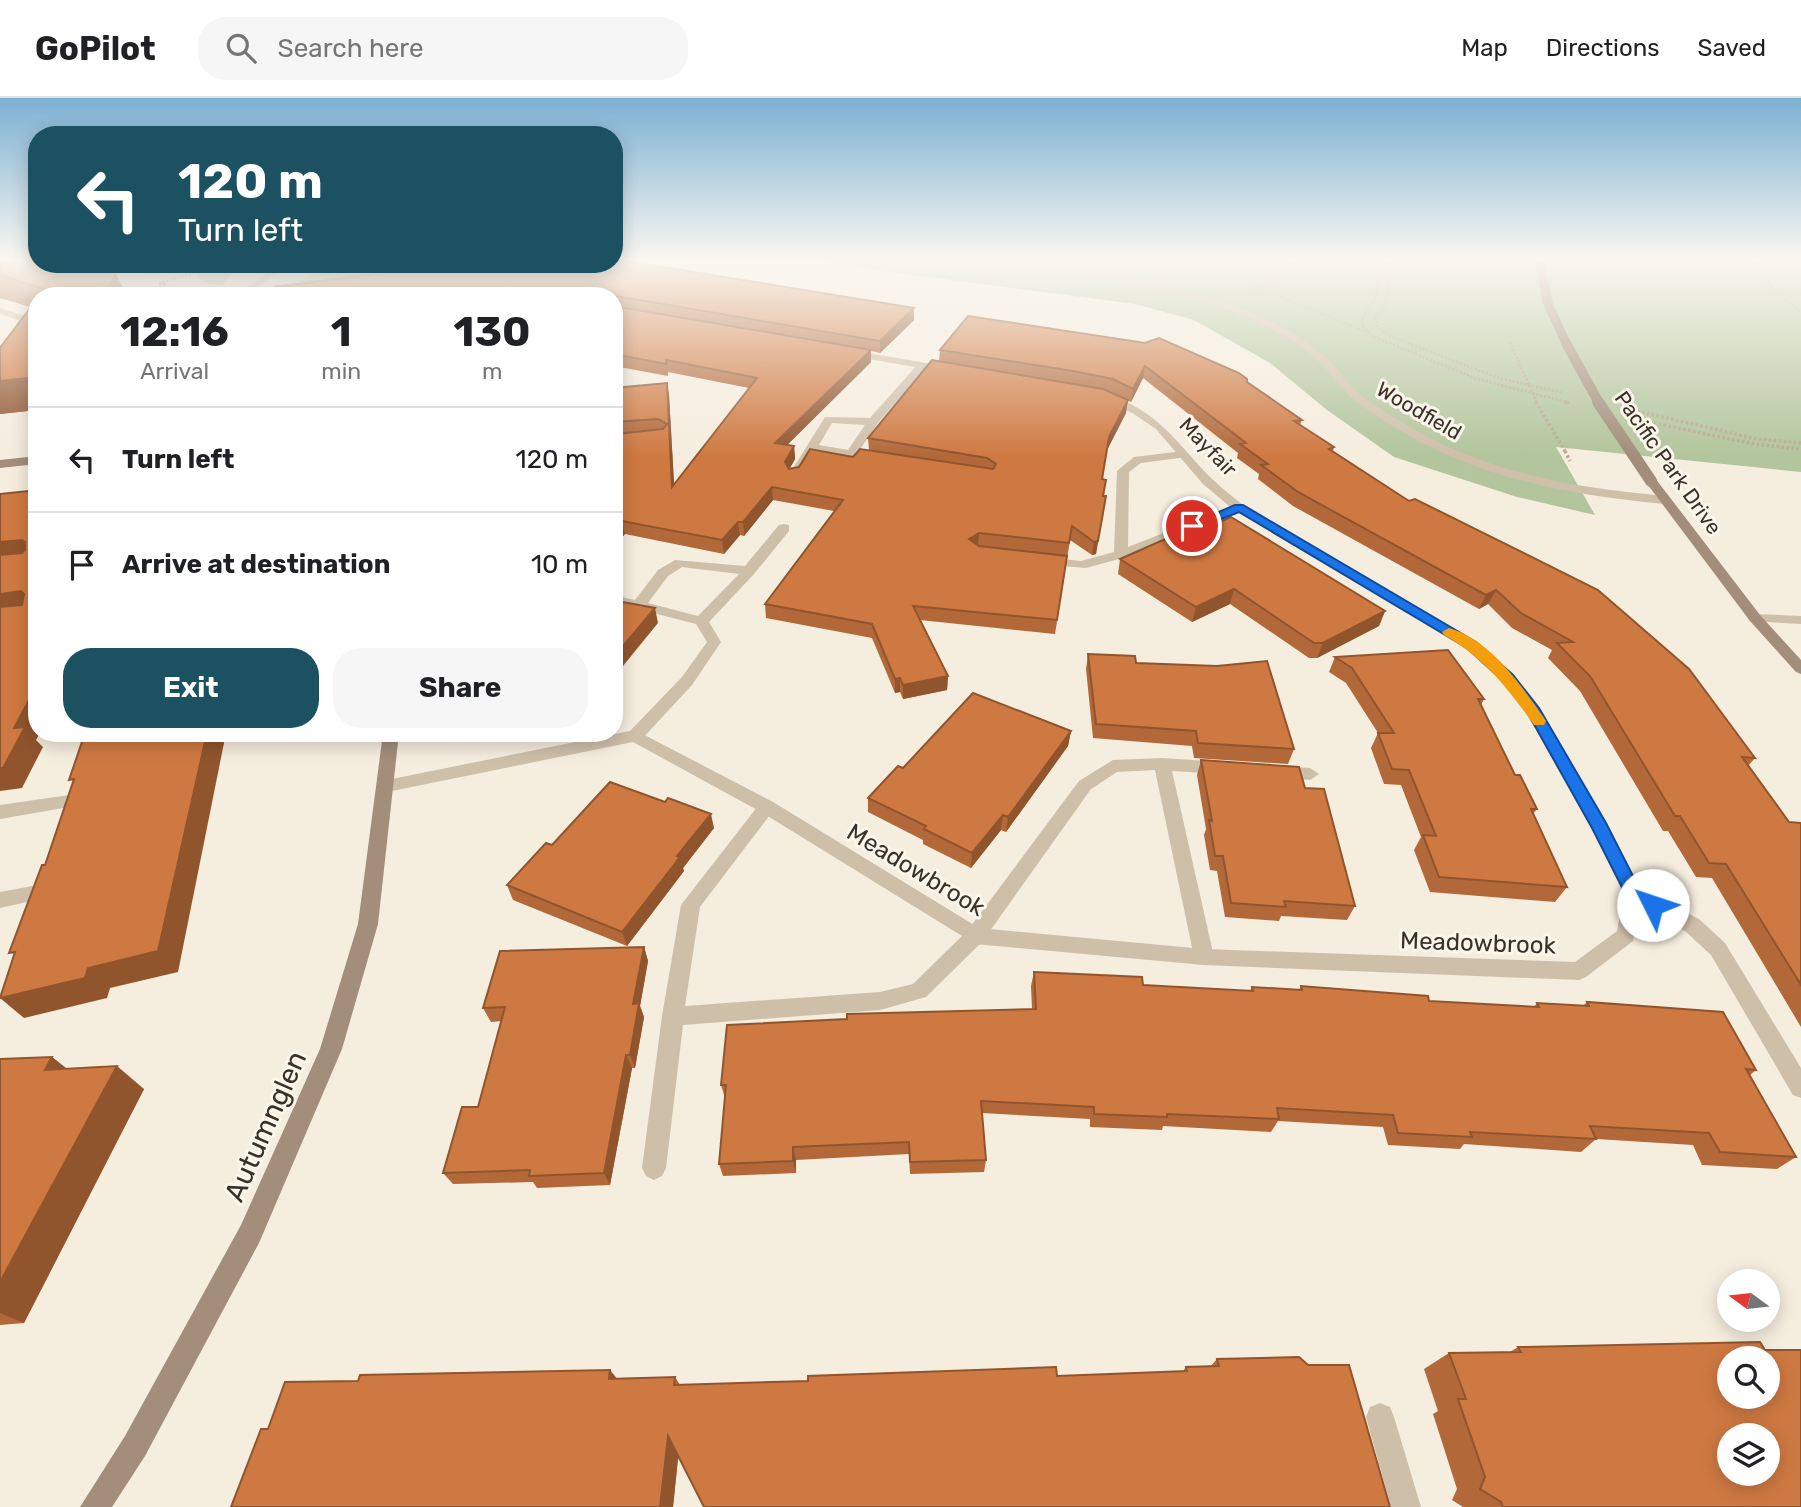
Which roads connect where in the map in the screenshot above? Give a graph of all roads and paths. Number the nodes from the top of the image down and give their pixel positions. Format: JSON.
{"nodes":[{"id":1,"x":1268,"y":325,"type":"edge"},
{"id":2,"x":1348,"y":325,"type":"edge"},
{"id":3,"x":1362,"y":325,"type":"edge"},
{"id":4,"x":1558,"y":325,"type":"edge"},
{"id":5,"x":1370,"y":334,"type":"junction"},
{"id":6,"x":28,"y":337,"type":"edge"},
{"id":7,"x":1510,"y":342,"type":"dead end"},
{"id":8,"x":24,"y":344,"type":"junction"},
{"id":9,"x":0,"y":348,"type":"edge"},
{"id":10,"x":842,"y":351,"type":"edge"},
{"id":11,"x":20,"y":361,"type":"edge"},
{"id":12,"x":922,"y":366,"type":"junction"},
{"id":13,"x":963,"y":372,"type":"edge"},
{"id":14,"x":1094,"y":394,"type":"edge"},
{"id":15,"x":1572,"y":404,"type":"dead end"},
{"id":16,"x":1640,"y":420,"type":"dead end"},
{"id":17,"x":873,"y":422,"type":"junction"},
{"id":18,"x":812,"y":447,"type":"junction"},
{"id":19,"x":1801,"y":449,"type":"edge"},
{"id":20,"x":1565,"y":452,"type":"dead end"},
{"id":21,"x":851,"y":454,"type":"junction"},
{"id":22,"x":1184,"y":455,"type":"junction"},
{"id":23,"x":28,"y":461,"type":"edge"},
{"id":24,"x":892,"y":461,"type":"edge"},
{"id":25,"x":0,"y":464,"type":"edge"},
{"id":26,"x":794,"y":476,"type":"edge"},
{"id":27,"x":1665,"y":500,"type":"junction"},
{"id":28,"x":1239,"y":508,"type":"junction"},
{"id":29,"x":784,"y":528,"type":"dead end"},
{"id":30,"x":1121,"y":554,"type":"junction"},
{"id":31,"x":1030,"y":559,"type":"edge"},
{"id":32,"x":749,"y":571,"type":"junction"},
{"id":33,"x":623,"y":601,"type":"edge"},
{"id":34,"x":639,"y":605,"type":"junction"},
{"id":35,"x":1755,"y":618,"type":"junction"},
{"id":36,"x":1801,"y":620,"type":"edge"},
{"id":37,"x":701,"y":621,"type":"junction"},
{"id":38,"x":1801,"y":669,"type":"edge"},
{"id":39,"x":635,"y":736,"type":"junction"},
{"id":40,"x":623,"y":738,"type":"edge"},
{"id":41,"x":390,"y":742,"type":"edge"},
{"id":42,"x":605,"y":742,"type":"edge"},
{"id":43,"x":1162,"y":764,"type":"junction"},
{"id":44,"x":1310,"y":775,"type":"dead end"},
{"id":45,"x":76,"y":778,"type":"edge"},
{"id":46,"x":387,"y":786,"type":"junction"},
{"id":47,"x":69,"y":801,"type":"junction"},
{"id":48,"x":767,"y":807,"type":"junction"},
{"id":49,"x":0,"y":812,"type":"edge"},
{"id":50,"x":60,"y":827,"type":"edge"},
{"id":51,"x":1634,"y":894,"type":"junction"},
{"id":52,"x":0,"y":900,"type":"edge"},
{"id":53,"x":30,"y":918,"type":"edge"},
{"id":54,"x":975,"y":936,"type":"junction"},
{"id":55,"x":1203,"y":957,"type":"junction"},
{"id":56,"x":673,"y":1016,"type":"junction"},
{"id":57,"x":1801,"y":1088,"type":"edge"},
{"id":58,"x":654,"y":1168,"type":"dead end"},
{"id":59,"x":1380,"y":1417,"type":"dead end"},
{"id":60,"x":95,"y":1507,"type":"edge"},
{"id":61,"x":1406,"y":1507,"type":"edge"}],
"edges":[{"from":1,"to":27,"type":"street","name":"Woodfield"},
{"from":2,"to":5,"type":"path"},
{"from":3,"to":5,"type":"path"},
{"from":4,"to":27,"type":"main road","name":"Pacific Park Drive","bridge":true},
{"from":5,"to":15,"type":"path"},
{"from":6,"to":8,"type":"street"},
{"from":7,"to":20,"type":"path","bridge":true},
{"from":8,"to":9,"type":"street"},
{"from":8,"to":11,"type":"street"},
{"from":10,"to":12,"type":"street"},
{"from":12,"to":13,"type":"street"},
{"from":12,"to":17,"type":"street"},
{"from":14,"to":22,"type":"street","name":"Mayfair"},
{"from":16,"to":19,"type":"path"},
{"from":17,"to":18,"type":"street"},
{"from":17,"to":21,"type":"street"},
{"from":18,"to":21,"type":"street"},
{"from":18,"to":26,"type":"street"},
{"from":21,"to":24,"type":"street"},
{"from":22,"to":28,"type":"street","name":"Mayfair"},
{"from":22,"to":30,"type":"street"},
{"from":23,"to":25,"type":"main road"},
{"from":27,"to":35,"type":"main road","name":"Pacific Park Drive"},
{"from":28,"to":30,"type":"street"},
{"from":28,"to":51,"type":"street","name":"Mayfair"},
{"from":29,"to":32,"type":"street"},
{"from":30,"to":31,"type":"street"},
{"from":32,"to":34,"type":"street"},
{"from":32,"to":37,"type":"street"},
{"from":33,"to":34,"type":"street"},
{"from":34,"to":37,"type":"street"},
{"from":35,"to":36,"type":"street"},
{"from":35,"to":38,"type":"main road","name":"Pacific Park Drive"},
{"from":37,"to":39,"type":"street"},
{"from":39,"to":40,"type":"street"},
{"from":39,"to":48,"type":"street","name":"Meadowbrook"},
{"from":41,"to":46,"type":"main road","name":"Autumnglen"},
{"from":42,"to":46,"type":"street"},
{"from":43,"to":44,"type":"street"},
{"from":43,"to":54,"type":"street"},
{"from":43,"to":55,"type":"street"},
{"from":45,"to":47,"type":"street"},
{"from":46,"to":60,"type":"main road","name":"Autumnglen"},
{"from":47,"to":49,"type":"street"},
{"from":47,"to":50,"type":"street"},
{"from":48,"to":54,"type":"street","name":"Meadowbrook"},
{"from":48,"to":56,"type":"street"},
{"from":51,"to":55,"type":"street","name":"Meadowbrook"},
{"from":51,"to":57,"type":"street"},
{"from":52,"to":53,"type":"street"},
{"from":54,"to":55,"type":"street","name":"Meadowbrook"},
{"from":54,"to":56,"type":"street"},
{"from":56,"to":58,"type":"street"},
{"from":59,"to":61,"type":"street"}]}
